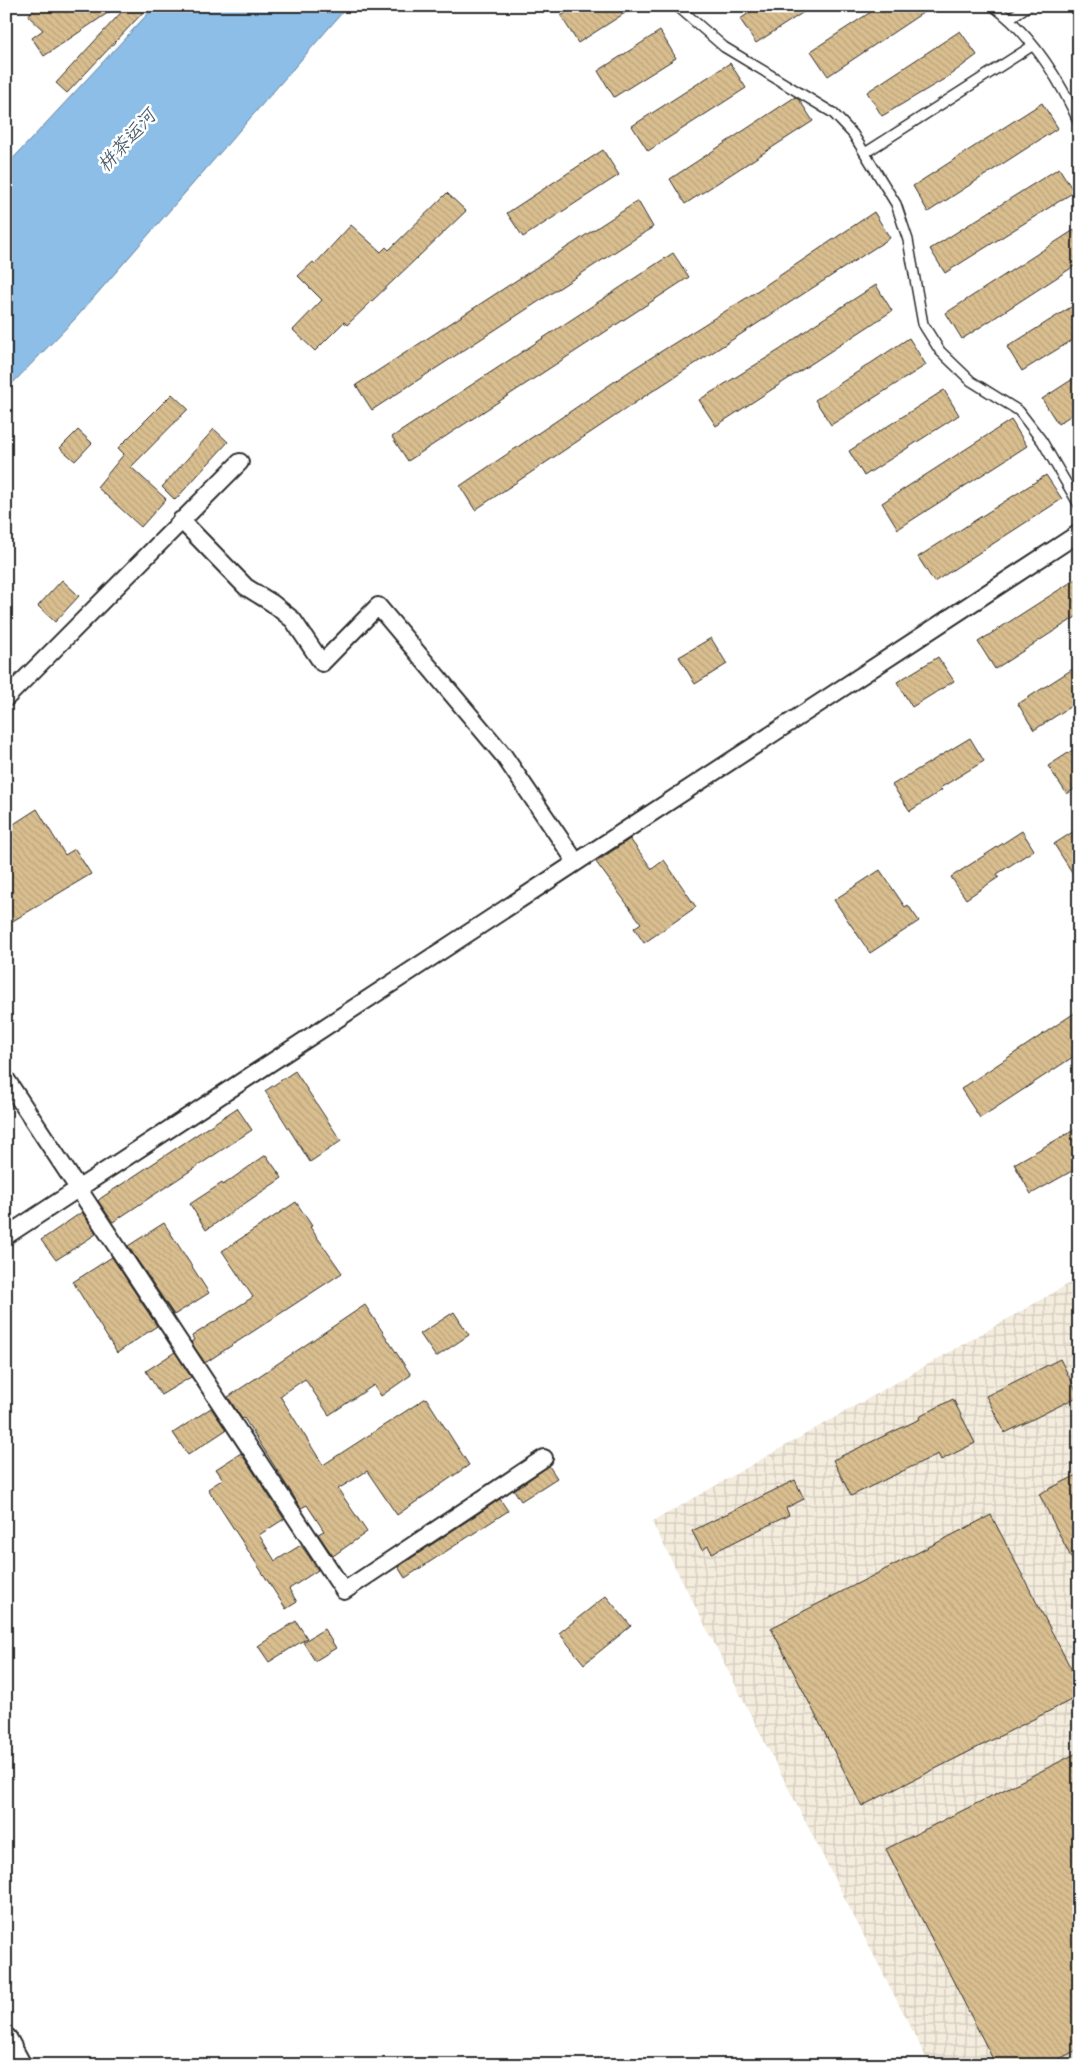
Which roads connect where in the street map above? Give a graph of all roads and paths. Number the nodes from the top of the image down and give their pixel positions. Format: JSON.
{"nodes":[{"id":1,"x":678,"y":6,"type":"edge"},
{"id":2,"x":993,"y":6,"type":"edge"},
{"id":3,"x":1028,"y":6,"type":"edge"},
{"id":4,"x":1010,"y":18,"type":"junction"},
{"id":5,"x":1032,"y":46,"type":"junction"},
{"id":6,"x":1079,"y":124,"type":"edge"},
{"id":7,"x":864,"y":154,"type":"junction"},
{"id":8,"x":240,"y":462,"type":"dead end"},
{"id":9,"x":1079,"y":505,"type":"edge"},
{"id":10,"x":181,"y":520,"type":"junction"},
{"id":11,"x":1079,"y":533,"type":"edge"},
{"id":12,"x":6,"y":698,"type":"edge"},
{"id":13,"x":576,"y":862,"type":"junction"},
{"id":14,"x":6,"y":1079,"type":"edge"},
{"id":15,"x":79,"y":1190,"type":"junction"},
{"id":16,"x":6,"y":1236,"type":"edge"},
{"id":17,"x":544,"y":1458,"type":"dead end"},
{"id":18,"x":6,"y":2040,"type":"edge"},
{"id":19,"x":20,"y":2065,"type":"edge"}],
"edges":[{"from":1,"to":7,"type":"lane"},
{"from":2,"to":4,"type":"lane"},
{"from":3,"to":4,"type":"lane"},
{"from":4,"to":5,"type":"lane"},
{"from":5,"to":6,"type":"lane"},
{"from":5,"to":7,"type":"lane"},
{"from":7,"to":9,"type":"lane"},
{"from":8,"to":10,"type":"street"},
{"from":10,"to":12,"type":"street"},
{"from":10,"to":13,"type":"street"},
{"from":11,"to":13,"type":"street"},
{"from":13,"to":15,"type":"street"},
{"from":14,"to":15,"type":"street"},
{"from":15,"to":16,"type":"street"},
{"from":15,"to":17,"type":"street"},
{"from":18,"to":19,"type":"street"}]}
